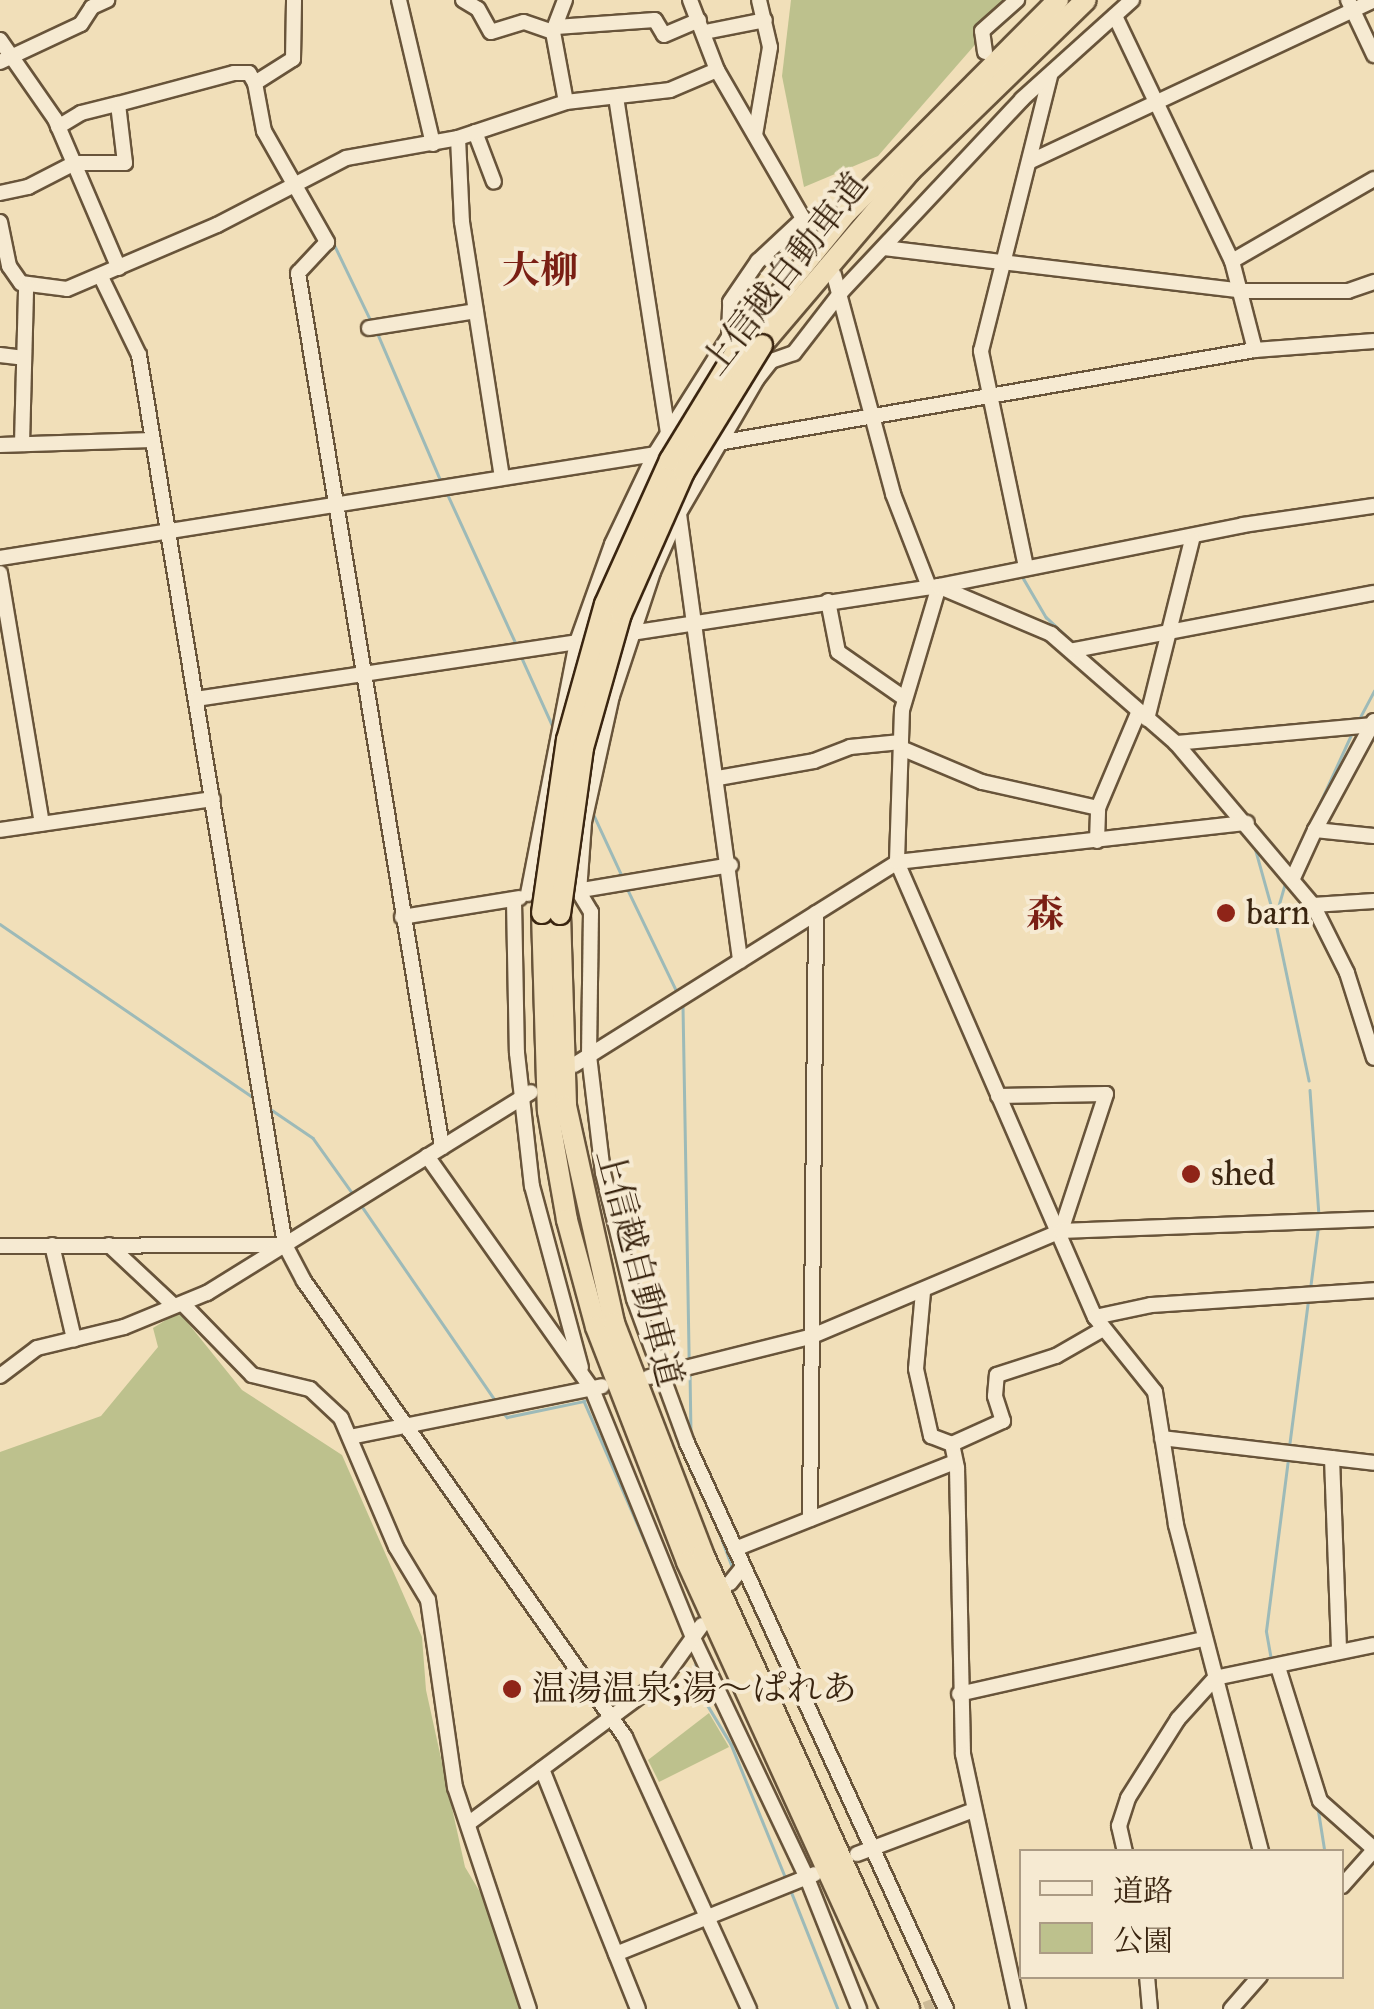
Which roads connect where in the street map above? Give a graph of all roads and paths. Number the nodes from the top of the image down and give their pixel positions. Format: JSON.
{"nodes":[{"id":1,"x":107,"y":0,"type":"edge"},
{"id":2,"x":294,"y":0,"type":"edge"},
{"id":3,"x":400,"y":0,"type":"edge"},
{"id":4,"x":464,"y":0,"type":"edge"},
{"id":5,"x":565,"y":0,"type":"edge"},
{"id":6,"x":690,"y":0,"type":"edge"},
{"id":7,"x":759,"y":0,"type":"edge"},
{"id":8,"x":1017,"y":0,"type":"edge"},
{"id":9,"x":1058,"y":0,"type":"edge"},
{"id":10,"x":1086,"y":0,"type":"edge"},
{"id":11,"x":1132,"y":0,"type":"edge"},
{"id":12,"x":1374,"y":0,"type":"edge"},
{"id":13,"x":1350,"y":4,"type":"edge"},
{"id":14,"x":1115,"y":16,"type":"junction"},
{"id":15,"x":765,"y":20,"type":"junction"},
{"id":16,"x":702,"y":26,"type":"junction"},
{"id":17,"x":554,"y":30,"type":"junction"},
{"id":18,"x":0,"y":40,"type":"edge"},
{"id":19,"x":985,"y":52,"type":"dead end"},
{"id":20,"x":1374,"y":56,"type":"edge"},
{"id":21,"x":4,"y":59,"type":"edge"},
{"id":22,"x":717,"y":70,"type":"junction"},
{"id":23,"x":1050,"y":77,"type":"junction"},
{"id":24,"x":255,"y":83,"type":"junction"},
{"id":25,"x":616,"y":97,"type":"junction"},
{"id":26,"x":1157,"y":101,"type":"junction"},
{"id":27,"x":566,"y":102,"type":"junction"},
{"id":28,"x":118,"y":104,"type":"junction"},
{"id":29,"x":58,"y":127,"type":"junction"},
{"id":30,"x":476,"y":132,"type":"junction"},
{"id":31,"x":754,"y":135,"type":"junction"},
{"id":32,"x":458,"y":138,"type":"junction"},
{"id":33,"x":433,"y":144,"type":"junction"},
{"id":34,"x":1031,"y":160,"type":"junction"},
{"id":35,"x":75,"y":163,"type":"junction"},
{"id":36,"x":1374,"y":179,"type":"edge"},
{"id":37,"x":494,"y":182,"type":"dead end"},
{"id":38,"x":297,"y":183,"type":"junction"},
{"id":39,"x":0,"y":193,"type":"edge"},
{"id":40,"x":0,"y":222,"type":"edge"},
{"id":41,"x":2,"y":238,"type":"edge"},
{"id":42,"x":884,"y":248,"type":"junction"},
{"id":43,"x":1003,"y":259,"type":"junction"},
{"id":44,"x":1232,"y":261,"type":"junction"},
{"id":45,"x":119,"y":268,"type":"junction"},
{"id":46,"x":834,"y":275,"type":"dead end"},
{"id":47,"x":100,"y":277,"type":"junction"},
{"id":48,"x":1374,"y":282,"type":"edge"},
{"id":49,"x":26,"y":286,"type":"junction"},
{"id":50,"x":842,"y":291,"type":"junction"},
{"id":51,"x":1243,"y":291,"type":"junction"},
{"id":52,"x":476,"y":311,"type":"junction"},
{"id":53,"x":369,"y":328,"type":"dead end"},
{"id":54,"x":754,"y":341,"type":"junction"},
{"id":55,"x":1374,"y":341,"type":"edge"},
{"id":56,"x":1255,"y":350,"type":"junction"},
{"id":57,"x":0,"y":355,"type":"edge"},
{"id":58,"x":24,"y":358,"type":"junction"},
{"id":59,"x":990,"y":399,"type":"junction"},
{"id":60,"x":872,"y":419,"type":"junction"},
{"id":61,"x":668,"y":434,"type":"junction"},
{"id":62,"x":152,"y":440,"type":"junction"},
{"id":63,"x":718,"y":443,"type":"junction"},
{"id":64,"x":22,"y":444,"type":"junction"},
{"id":65,"x":0,"y":445,"type":"edge"},
{"id":66,"x":655,"y":454,"type":"junction"},
{"id":67,"x":502,"y":477,"type":"junction"},
{"id":68,"x":334,"y":506,"type":"junction"},
{"id":69,"x":1374,"y":506,"type":"edge"},
{"id":70,"x":679,"y":513,"type":"junction"},
{"id":71,"x":168,"y":532,"type":"junction"},
{"id":72,"x":1192,"y":540,"type":"junction"},
{"id":73,"x":0,"y":558,"type":"edge"},
{"id":74,"x":1026,"y":567,"type":"junction"},
{"id":75,"x":0,"y":572,"type":"edge"},
{"id":76,"x":934,"y":587,"type":"junction"},
{"id":77,"x":1374,"y":593,"type":"edge"},
{"id":78,"x":828,"y":601,"type":"junction"},
{"id":79,"x":696,"y":622,"type":"junction"},
{"id":80,"x":1170,"y":632,"type":"junction"},
{"id":81,"x":631,"y":633,"type":"junction"},
{"id":82,"x":577,"y":642,"type":"junction"},
{"id":83,"x":1074,"y":650,"type":"junction"},
{"id":84,"x":362,"y":676,"type":"junction"},
{"id":85,"x":904,"y":698,"type":"junction"},
{"id":86,"x":196,"y":700,"type":"junction"},
{"id":87,"x":1143,"y":715,"type":"junction"},
{"id":88,"x":1373,"y":724,"type":"edge"},
{"id":89,"x":1176,"y":744,"type":"junction"},
{"id":90,"x":901,"y":745,"type":"junction"},
{"id":91,"x":718,"y":778,"type":"junction"},
{"id":92,"x":213,"y":799,"type":"junction"},
{"id":93,"x":1098,"y":808,"type":"junction"},
{"id":94,"x":1247,"y":822,"type":"junction"},
{"id":95,"x":42,"y":824,"type":"junction"},
{"id":96,"x":0,"y":830,"type":"edge"},
{"id":97,"x":1315,"y":830,"type":"junction"},
{"id":98,"x":1374,"y":836,"type":"edge"},
{"id":99,"x":1096,"y":841,"type":"junction"},
{"id":100,"x":897,"y":862,"type":"junction"},
{"id":101,"x":731,"y":865,"type":"junction"},
{"id":102,"x":1292,"y":878,"type":"junction"},
{"id":103,"x":578,"y":892,"type":"junction"},
{"id":104,"x":521,"y":897,"type":"junction"},
{"id":105,"x":1374,"y":901,"type":"edge"},
{"id":106,"x":1313,"y":905,"type":"junction"},
{"id":107,"x":816,"y":913,"type":"junction"},
{"id":108,"x":551,"y":914,"type":"junction"},
{"id":109,"x":402,"y":917,"type":"junction"},
{"id":110,"x":740,"y":961,"type":"junction"},
{"id":111,"x":589,"y":1056,"type":"junction"},
{"id":112,"x":1374,"y":1058,"type":"edge"},
{"id":113,"x":574,"y":1064,"type":"dead end"},
{"id":114,"x":526,"y":1095,"type":"junction"},
{"id":115,"x":998,"y":1096,"type":"junction"},
{"id":116,"x":442,"y":1147,"type":"junction"},
{"id":117,"x":426,"y":1156,"type":"junction"},
{"id":118,"x":1374,"y":1219,"type":"edge"},
{"id":119,"x":1060,"y":1231,"type":"junction"},
{"id":120,"x":109,"y":1245,"type":"junction"},
{"id":121,"x":286,"y":1245,"type":"junction"},
{"id":122,"x":0,"y":1246,"type":"edge"},
{"id":123,"x":52,"y":1246,"type":"junction"},
{"id":124,"x":1374,"y":1290,"type":"edge"},
{"id":125,"x":923,"y":1292,"type":"junction"},
{"id":126,"x":178,"y":1304,"type":"junction"},
{"id":127,"x":1099,"y":1323,"type":"junction"},
{"id":128,"x":810,"y":1336,"type":"junction"},
{"id":129,"x":74,"y":1339,"type":"junction"},
{"id":130,"x":582,"y":1372,"type":"junction"},
{"id":131,"x":0,"y":1376,"type":"edge"},
{"id":132,"x":655,"y":1376,"type":"junction"},
{"id":133,"x":597,"y":1388,"type":"junction"},
{"id":134,"x":407,"y":1426,"type":"junction"},
{"id":135,"x":350,"y":1437,"type":"junction"},
{"id":136,"x":1162,"y":1438,"type":"junction"},
{"id":137,"x":952,"y":1444,"type":"junction"},
{"id":138,"x":1332,"y":1458,"type":"junction"},
{"id":139,"x":955,"y":1462,"type":"junction"},
{"id":140,"x":1374,"y":1463,"type":"edge"},
{"id":141,"x":810,"y":1519,"type":"junction"},
{"id":142,"x":734,"y":1549,"type":"junction"},
{"id":143,"x":743,"y":1567,"type":"junction"},
{"id":144,"x":730,"y":1584,"type":"dead end"},
{"id":145,"x":698,"y":1632,"type":"junction"},
{"id":146,"x":1204,"y":1639,"type":"junction"},
{"id":147,"x":1374,"y":1645,"type":"edge"},
{"id":148,"x":1339,"y":1651,"type":"junction"},
{"id":149,"x":1278,"y":1666,"type":"junction"},
{"id":150,"x":1215,"y":1678,"type":"junction"},
{"id":151,"x":958,"y":1694,"type":"junction"},
{"id":152,"x":609,"y":1717,"type":"junction"},
{"id":153,"x":542,"y":1769,"type":"junction"},
{"id":154,"x":974,"y":1810,"type":"junction"},
{"id":155,"x":469,"y":1823,"type":"junction"},
{"id":156,"x":1125,"y":1849,"type":"edge"},
{"id":157,"x":1260,"y":1849,"type":"edge"},
{"id":158,"x":1374,"y":1849,"type":"edge"},
{"id":159,"x":864,"y":1851,"type":"junction"},
{"id":160,"x":812,"y":1876,"type":"junction"},
{"id":161,"x":1344,"y":1884,"type":"edge"},
{"id":162,"x":711,"y":1916,"type":"junction"},
{"id":163,"x":616,"y":1954,"type":"junction"},
{"id":164,"x":1147,"y":1979,"type":"edge"},
{"id":165,"x":1257,"y":1979,"type":"edge"},
{"id":166,"x":940,"y":2006,"type":"edge"},
{"id":167,"x":529,"y":2009,"type":"edge"},
{"id":168,"x":638,"y":2009,"type":"edge"},
{"id":169,"x":749,"y":2009,"type":"edge"},
{"id":170,"x":859,"y":2009,"type":"edge"},
{"id":171,"x":891,"y":2009,"type":"edge"},
{"id":172,"x":909,"y":2009,"type":"edge"},
{"id":173,"x":1018,"y":2009,"type":"edge"},
{"id":174,"x":1150,"y":2009,"type":"edge"},
{"id":175,"x":1231,"y":2009,"type":"edge"}],
"edges":[{"from":1,"to":21,"type":"street"},
{"from":2,"to":24,"type":"street"},
{"from":3,"to":33,"type":"street"},
{"from":4,"to":17,"type":"street"},
{"from":5,"to":17,"type":"street"},
{"from":6,"to":16,"type":"street"},
{"from":7,"to":15,"type":"street"},
{"from":8,"to":19,"type":"street"},
{"from":9,"to":54,"type":"highway","name":"上信越自動車道"},
{"from":10,"to":54,"type":"highway","name":"上信越自動車道"},
{"from":11,"to":14,"type":"street"},
{"from":12,"to":13,"type":"street"},
{"from":13,"to":20,"type":"street"},
{"from":13,"to":26,"type":"street"},
{"from":14,"to":23,"type":"street"},
{"from":14,"to":26,"type":"street"},
{"from":15,"to":16,"type":"street"},
{"from":15,"to":31,"type":"street"},
{"from":16,"to":17,"type":"street"},
{"from":16,"to":22,"type":"street"},
{"from":17,"to":27,"type":"street"},
{"from":18,"to":21,"type":"street"},
{"from":21,"to":29,"type":"street"},
{"from":22,"to":25,"type":"street"},
{"from":22,"to":31,"type":"street"},
{"from":23,"to":34,"type":"street"},
{"from":23,"to":42,"type":"street"},
{"from":24,"to":28,"type":"street"},
{"from":24,"to":38,"type":"street"},
{"from":25,"to":27,"type":"street"},
{"from":25,"to":61,"type":"street"},
{"from":26,"to":34,"type":"street"},
{"from":26,"to":44,"type":"street"},
{"from":27,"to":30,"type":"street"},
{"from":28,"to":29,"type":"street"},
{"from":28,"to":35,"type":"street"},
{"from":29,"to":35,"type":"street"},
{"from":30,"to":32,"type":"street"},
{"from":30,"to":37,"type":"street"},
{"from":31,"to":61,"type":"street"},
{"from":32,"to":33,"type":"street"},
{"from":32,"to":52,"type":"street"},
{"from":33,"to":38,"type":"street"},
{"from":34,"to":43,"type":"street"},
{"from":35,"to":39,"type":"street"},
{"from":35,"to":45,"type":"street"},
{"from":36,"to":44,"type":"street"},
{"from":38,"to":45,"type":"street"},
{"from":38,"to":68,"type":"street"},
{"from":40,"to":41,"type":"street"},
{"from":41,"to":49,"type":"street"},
{"from":42,"to":43,"type":"street"},
{"from":42,"to":50,"type":"street"},
{"from":43,"to":51,"type":"street"},
{"from":43,"to":59,"type":"street"},
{"from":44,"to":51,"type":"street"},
{"from":45,"to":47,"type":"street"},
{"from":46,"to":50,"type":"street"},
{"from":47,"to":49,"type":"street"},
{"from":47,"to":62,"type":"street"},
{"from":48,"to":51,"type":"street"},
{"from":49,"to":58,"type":"street"},
{"from":50,"to":60,"type":"street"},
{"from":50,"to":63,"type":"street"},
{"from":51,"to":56,"type":"street"},
{"from":52,"to":53,"type":"street"},
{"from":52,"to":67,"type":"street"},
{"from":54,"to":108,"type":"highway","name":"上信越自動車道","bridge":true},
{"from":55,"to":56,"type":"street"},
{"from":56,"to":59,"type":"street"},
{"from":57,"to":58,"type":"street"},
{"from":58,"to":64,"type":"street"},
{"from":59,"to":60,"type":"street"},
{"from":59,"to":74,"type":"street"},
{"from":60,"to":63,"type":"street"},
{"from":60,"to":76,"type":"street"},
{"from":61,"to":66,"type":"street"},
{"from":62,"to":64,"type":"street"},
{"from":62,"to":71,"type":"street"},
{"from":63,"to":70,"type":"street"},
{"from":64,"to":65,"type":"street"},
{"from":66,"to":67,"type":"street"},
{"from":66,"to":82,"type":"street"},
{"from":67,"to":68,"type":"street"},
{"from":68,"to":71,"type":"street"},
{"from":68,"to":84,"type":"street"},
{"from":69,"to":72,"type":"street"},
{"from":70,"to":79,"type":"street"},
{"from":70,"to":81,"type":"street"},
{"from":71,"to":73,"type":"street"},
{"from":71,"to":86,"type":"street"},
{"from":72,"to":74,"type":"street"},
{"from":72,"to":80,"type":"street"},
{"from":74,"to":76,"type":"street"},
{"from":75,"to":95,"type":"street"},
{"from":76,"to":78,"type":"street"},
{"from":76,"to":83,"type":"street"},
{"from":76,"to":85,"type":"street"},
{"from":77,"to":80,"type":"street"},
{"from":78,"to":79,"type":"street"},
{"from":78,"to":85,"type":"street"},
{"from":79,"to":81,"type":"street"},
{"from":79,"to":91,"type":"street"},
{"from":80,"to":83,"type":"street"},
{"from":80,"to":87,"type":"street"},
{"from":81,"to":103,"type":"street"},
{"from":82,"to":84,"type":"street"},
{"from":82,"to":104,"type":"street"},
{"from":83,"to":87,"type":"street"},
{"from":84,"to":86,"type":"street"},
{"from":84,"to":109,"type":"street"},
{"from":85,"to":90,"type":"street"},
{"from":86,"to":92,"type":"street"},
{"from":87,"to":89,"type":"street"},
{"from":87,"to":93,"type":"street"},
{"from":88,"to":89,"type":"street"},
{"from":88,"to":97,"type":"street"},
{"from":89,"to":94,"type":"street"},
{"from":90,"to":91,"type":"street"},
{"from":90,"to":93,"type":"street"},
{"from":90,"to":100,"type":"street"},
{"from":91,"to":101,"type":"street"},
{"from":92,"to":95,"type":"street"},
{"from":92,"to":121,"type":"street"},
{"from":93,"to":99,"type":"street"},
{"from":94,"to":99,"type":"street"},
{"from":94,"to":102,"type":"street"},
{"from":95,"to":96,"type":"street"},
{"from":97,"to":98,"type":"street"},
{"from":97,"to":102,"type":"street"},
{"from":99,"to":100,"type":"street"},
{"from":100,"to":107,"type":"street"},
{"from":100,"to":115,"type":"street"},
{"from":101,"to":103,"type":"street"},
{"from":101,"to":110,"type":"street"},
{"from":102,"to":106,"type":"street"},
{"from":103,"to":104,"type":"street"},
{"from":103,"to":111,"type":"street"},
{"from":104,"to":109,"type":"street"},
{"from":104,"to":114,"type":"street"},
{"from":105,"to":106,"type":"street"},
{"from":106,"to":112,"type":"street"},
{"from":107,"to":110,"type":"street"},
{"from":107,"to":128,"type":"street"},
{"from":108,"to":171,"type":"highway","name":"上信越自動車道"},
{"from":108,"to":172,"type":"highway","name":"上信越自動車道"},
{"from":109,"to":116,"type":"street"},
{"from":110,"to":111,"type":"street"},
{"from":111,"to":113,"type":"street"},
{"from":111,"to":132,"type":"street"},
{"from":114,"to":116,"type":"street"},
{"from":114,"to":130,"type":"street"},
{"from":115,"to":119,"type":"street"},
{"from":115,"to":119,"type":"street"},
{"from":116,"to":117,"type":"street"},
{"from":117,"to":121,"type":"street"},
{"from":117,"to":130,"type":"street"},
{"from":118,"to":119,"type":"street"},
{"from":119,"to":125,"type":"street"},
{"from":119,"to":127,"type":"street"},
{"from":120,"to":121,"type":"street"},
{"from":120,"to":123,"type":"street"},
{"from":120,"to":126,"type":"street"},
{"from":121,"to":126,"type":"street"},
{"from":121,"to":134,"type":"street"},
{"from":122,"to":123,"type":"street"},
{"from":123,"to":129,"type":"street"},
{"from":124,"to":127,"type":"street"},
{"from":125,"to":128,"type":"street"},
{"from":125,"to":137,"type":"street"},
{"from":126,"to":129,"type":"street"},
{"from":126,"to":135,"type":"street"},
{"from":127,"to":136,"type":"street"},
{"from":127,"to":137,"type":"street"},
{"from":128,"to":132,"type":"street"},
{"from":128,"to":141,"type":"street"},
{"from":129,"to":131,"type":"street"},
{"from":130,"to":133,"type":"street"},
{"from":132,"to":142,"type":"street"},
{"from":133,"to":134,"type":"street"},
{"from":133,"to":145,"type":"street"},
{"from":134,"to":135,"type":"street"},
{"from":134,"to":152,"type":"street"},
{"from":135,"to":155,"type":"street"},
{"from":136,"to":138,"type":"street"},
{"from":136,"to":146,"type":"street"},
{"from":137,"to":139,"type":"street"},
{"from":138,"to":140,"type":"street"},
{"from":138,"to":148,"type":"street"},
{"from":139,"to":141,"type":"street"},
{"from":139,"to":151,"type":"street"},
{"from":141,"to":142,"type":"street"},
{"from":142,"to":143,"type":"street"},
{"from":143,"to":144,"type":"street"},
{"from":143,"to":159,"type":"street"},
{"from":145,"to":152,"type":"street"},
{"from":145,"to":160,"type":"street"},
{"from":146,"to":150,"type":"street"},
{"from":146,"to":151,"type":"street"},
{"from":147,"to":148,"type":"street"},
{"from":148,"to":149,"type":"street"},
{"from":149,"to":150,"type":"street"},
{"from":149,"to":158,"type":"street"},
{"from":150,"to":156,"type":"street"},
{"from":150,"to":157,"type":"street"},
{"from":151,"to":154,"type":"street"},
{"from":152,"to":153,"type":"street"},
{"from":152,"to":162,"type":"street"},
{"from":153,"to":155,"type":"street"},
{"from":153,"to":163,"type":"street"},
{"from":154,"to":159,"type":"street"},
{"from":154,"to":173,"type":"street"},
{"from":155,"to":167,"type":"street"},
{"from":158,"to":161,"type":"street"},
{"from":159,"to":166,"type":"street"},
{"from":160,"to":162,"type":"street"},
{"from":160,"to":170,"type":"street"},
{"from":162,"to":163,"type":"street"},
{"from":162,"to":169,"type":"street"},
{"from":163,"to":168,"type":"street"},
{"from":164,"to":174,"type":"street"},
{"from":165,"to":175,"type":"street"}]}
